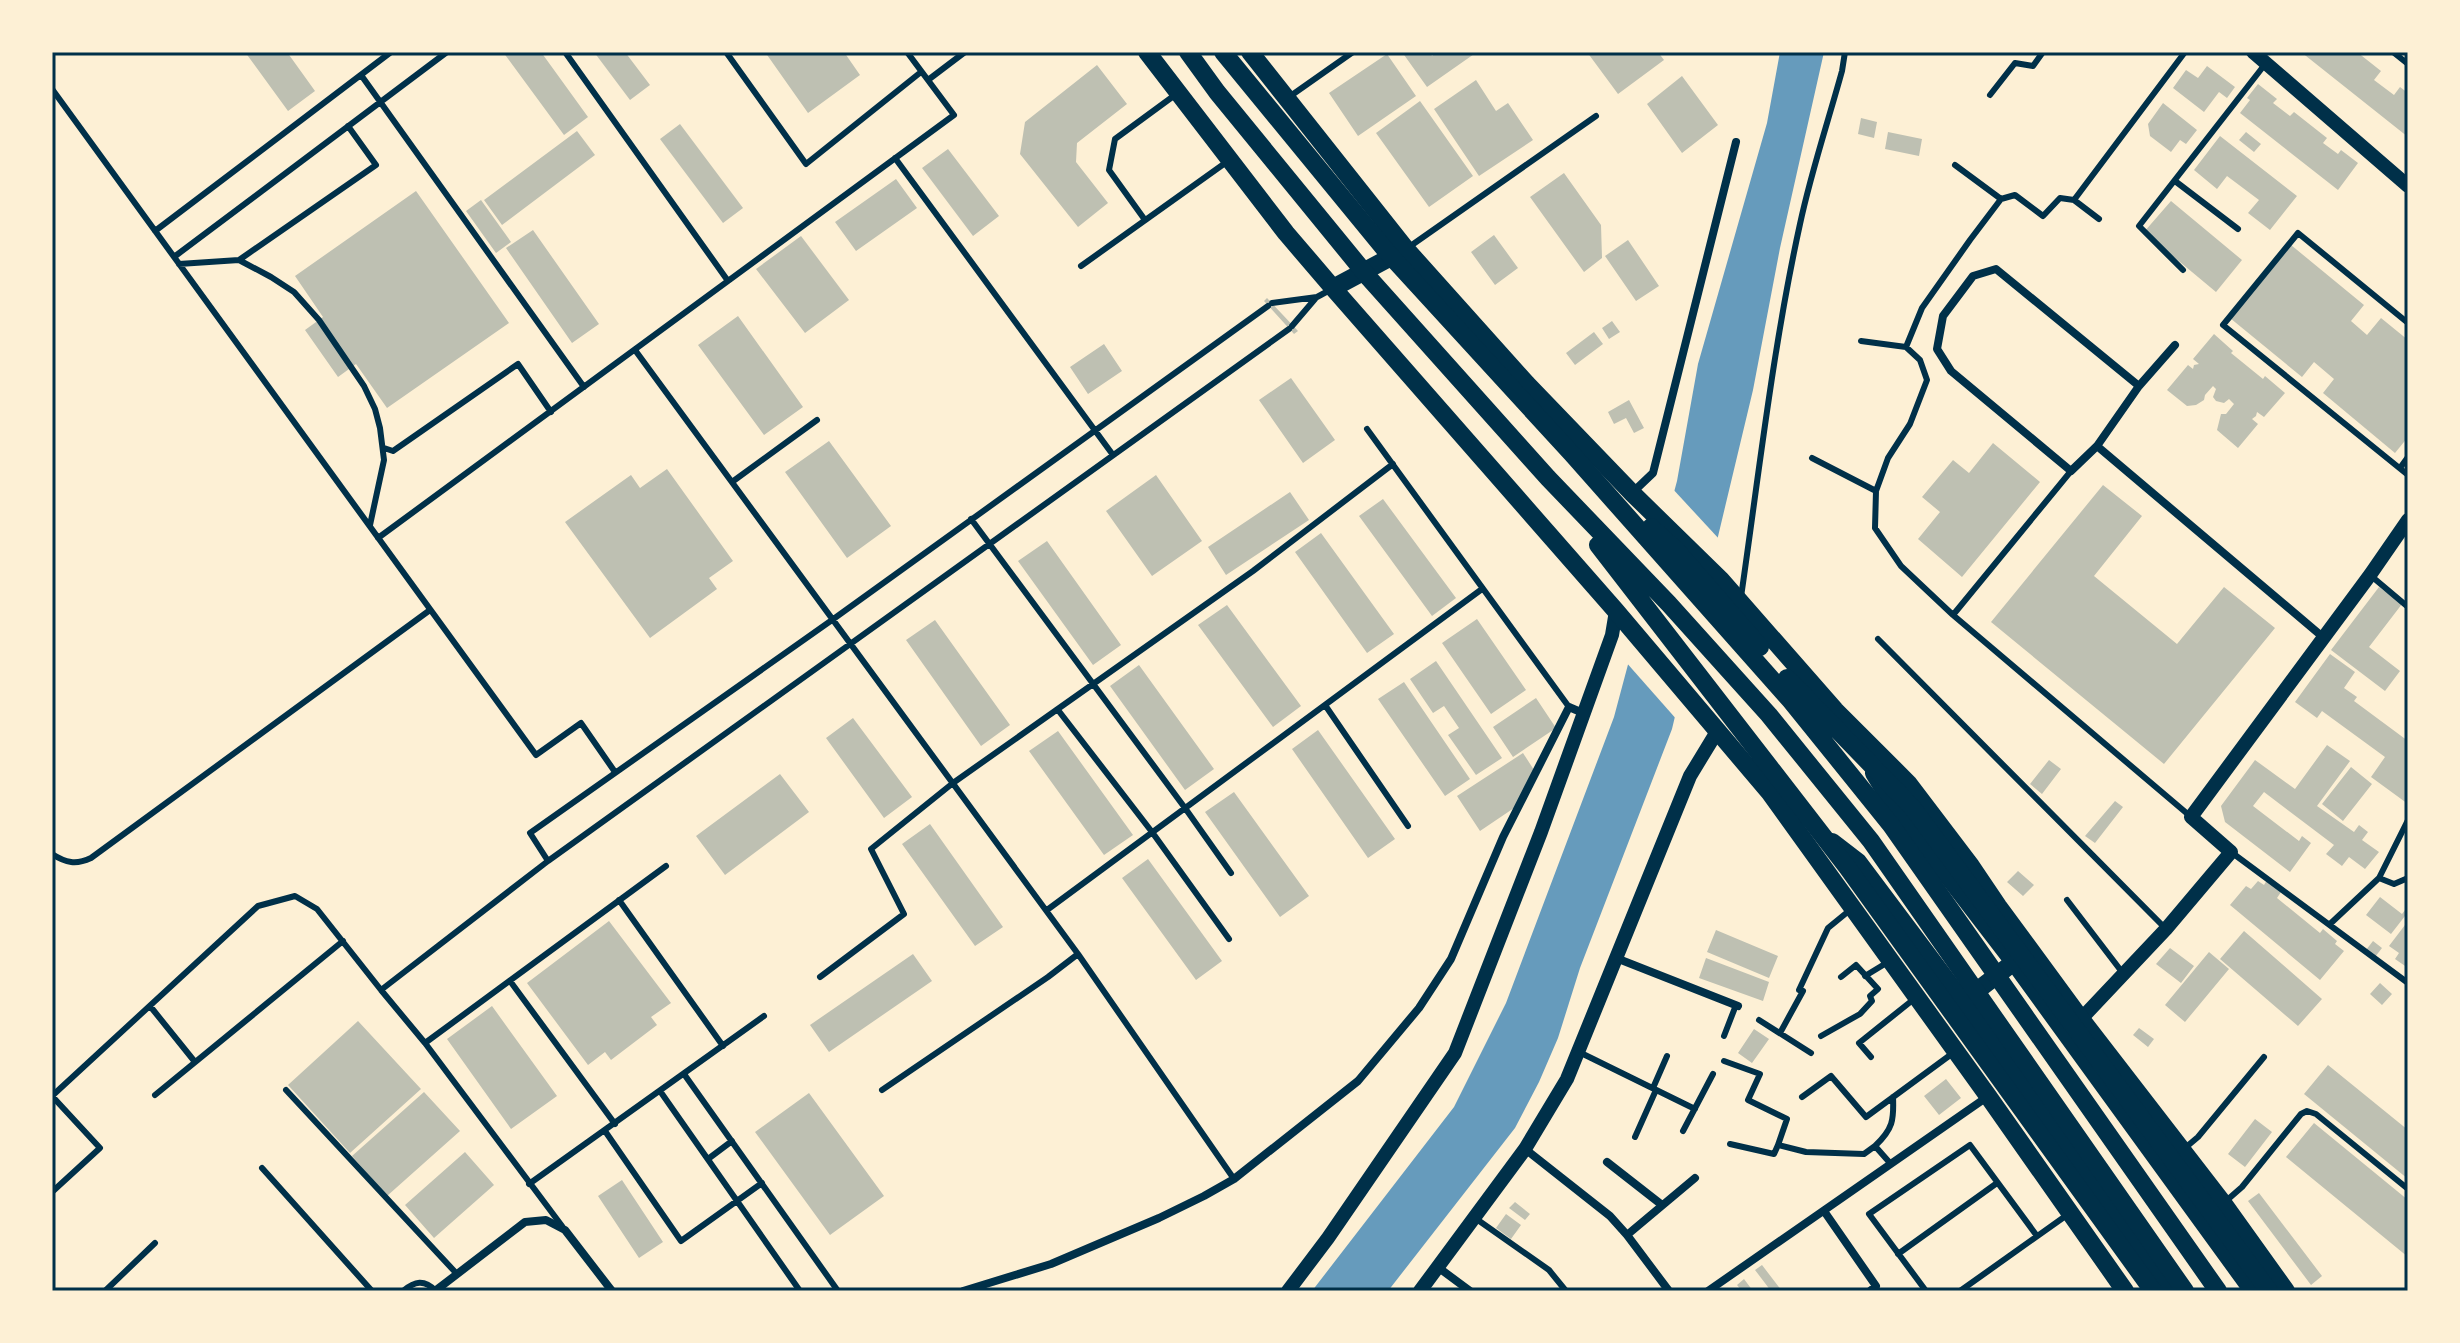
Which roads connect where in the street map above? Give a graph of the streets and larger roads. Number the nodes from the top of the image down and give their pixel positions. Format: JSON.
{"nodes":[{"id":1,"x":1147,"y":52,"type":"edge"},
{"id":2,"x":1188,"y":52,"type":"edge"},
{"id":3,"x":1223,"y":52,"type":"edge"},
{"id":4,"x":1250,"y":52,"type":"edge"},
{"id":5,"x":2253,"y":52,"type":"edge"},
{"id":6,"x":1736,"y":142,"type":"dead end"},
{"id":7,"x":2408,"y":186,"type":"edge"},
{"id":8,"x":1406,"y":249,"type":"junction"},
{"id":9,"x":1325,"y":293,"type":"junction"},
{"id":10,"x":2175,"y":345,"type":"dead end"},
{"id":11,"x":2139,"y":386,"type":"junction"},
{"id":12,"x":2097,"y":446,"type":"junction"},
{"id":13,"x":1572,"y":454,"type":"junction"},
{"id":14,"x":1548,"y":478,"type":"junction"},
{"id":15,"x":1632,"y":493,"type":"junction"},
{"id":16,"x":2405,"y":531,"type":"edge"},
{"id":17,"x":1616,"y":611,"type":"junction"},
{"id":18,"x":2324,"y":638,"type":"junction"},
{"id":19,"x":1835,"y":710,"type":"junction"},
{"id":20,"x":1583,"y":713,"type":"junction"},
{"id":21,"x":1718,"y":730,"type":"junction"},
{"id":22,"x":1770,"y":793,"type":"junction"},
{"id":23,"x":1616,"y":958,"type":"junction"},
{"id":24,"x":2014,"y":962,"type":"junction"},
{"id":25,"x":1963,"y":1002,"type":"junction"},
{"id":26,"x":1737,"y":1005,"type":"road end"},
{"id":27,"x":2081,"y":1019,"type":"junction"},
{"id":28,"x":1988,"y":1096,"type":"junction"},
{"id":29,"x":1525,"y":1149,"type":"junction"},
{"id":30,"x":1607,"y":1162,"type":"dead end"},
{"id":31,"x":1695,"y":1178,"type":"dead end"},
{"id":32,"x":1662,"y":1205,"type":"junction"},
{"id":33,"x":2217,"y":1206,"type":"junction"},
{"id":34,"x":1824,"y":1211,"type":"junction"},
{"id":35,"x":1627,"y":1235,"type":"junction"},
{"id":36,"x":1439,"y":1268,"type":"junction"},
{"id":37,"x":1875,"y":1289,"type":"edge"},
{"id":38,"x":435,"y":1291,"type":"edge"},
{"id":39,"x":612,"y":1291,"type":"edge"},
{"id":40,"x":963,"y":1291,"type":"edge"},
{"id":41,"x":1288,"y":1291,"type":"edge"},
{"id":42,"x":1420,"y":1291,"type":"edge"},
{"id":43,"x":1470,"y":1291,"type":"edge"},
{"id":44,"x":1669,"y":1291,"type":"edge"},
{"id":45,"x":1708,"y":1291,"type":"edge"},
{"id":46,"x":2125,"y":1291,"type":"edge"},
{"id":47,"x":2153,"y":1291,"type":"edge"},
{"id":48,"x":2170,"y":1291,"type":"edge"},
{"id":49,"x":2185,"y":1291,"type":"edge"},
{"id":50,"x":2218,"y":1291,"type":"edge"},
{"id":51,"x":2253,"y":1291,"type":"edge"},
{"id":52,"x":2269,"y":1291,"type":"edge"},
{"id":53,"x":2286,"y":1291,"type":"edge"}],
"edges":[{"from":1,"to":9,"type":"main road"},
{"from":2,"to":14,"type":"main road"},
{"from":3,"to":13,"type":"main road"},
{"from":4,"to":8,"type":"main road"},
{"from":5,"to":7,"type":"street"},
{"from":6,"to":15,"type":"street"},
{"from":8,"to":9,"type":"main road"},
{"from":8,"to":15,"type":"main road"},
{"from":9,"to":17,"type":"main road"},
{"from":10,"to":11,"type":"street"},
{"from":11,"to":12,"type":"street"},
{"from":11,"to":12,"type":"street"},
{"from":12,"to":18,"type":"street"},
{"from":13,"to":33,"type":"main road"},
{"from":13,"to":50,"type":"main road"},
{"from":14,"to":47,"type":"main road"},
{"from":14,"to":49,"type":"main road"},
{"from":15,"to":19,"type":"main road"},
{"from":16,"to":18,"type":"street"},
{"from":17,"to":20,"type":"street"},
{"from":17,"to":21,"type":"main road"},
{"from":18,"to":27,"type":"street"},
{"from":19,"to":24,"type":"main road"},
{"from":19,"to":27,"type":"main road"},
{"from":20,"to":40,"type":"street"},
{"from":20,"to":41,"type":"street"},
{"from":21,"to":22,"type":"main road"},
{"from":21,"to":23,"type":"street"},
{"from":22,"to":25,"type":"main road"},
{"from":22,"to":28,"type":"main road"},
{"from":23,"to":26,"type":"street"},
{"from":23,"to":29,"type":"street"},
{"from":24,"to":25,"type":"main road"},
{"from":24,"to":51,"type":"main road"},
{"from":25,"to":48,"type":"main road"},
{"from":27,"to":33,"type":"main road"},
{"from":28,"to":34,"type":"street"},
{"from":28,"to":46,"type":"main road"},
{"from":29,"to":35,"type":"street"},
{"from":29,"to":36,"type":"street"},
{"from":30,"to":32,"type":"street"},
{"from":31,"to":32,"type":"street"},
{"from":32,"to":35,"type":"street"},
{"from":33,"to":52,"type":"main road"},
{"from":33,"to":53,"type":"main road"},
{"from":34,"to":37,"type":"street"},
{"from":34,"to":45,"type":"street"},
{"from":35,"to":44,"type":"street"},
{"from":36,"to":42,"type":"street"},
{"from":36,"to":43,"type":"street"},
{"from":38,"to":39,"type":"street"}]}
